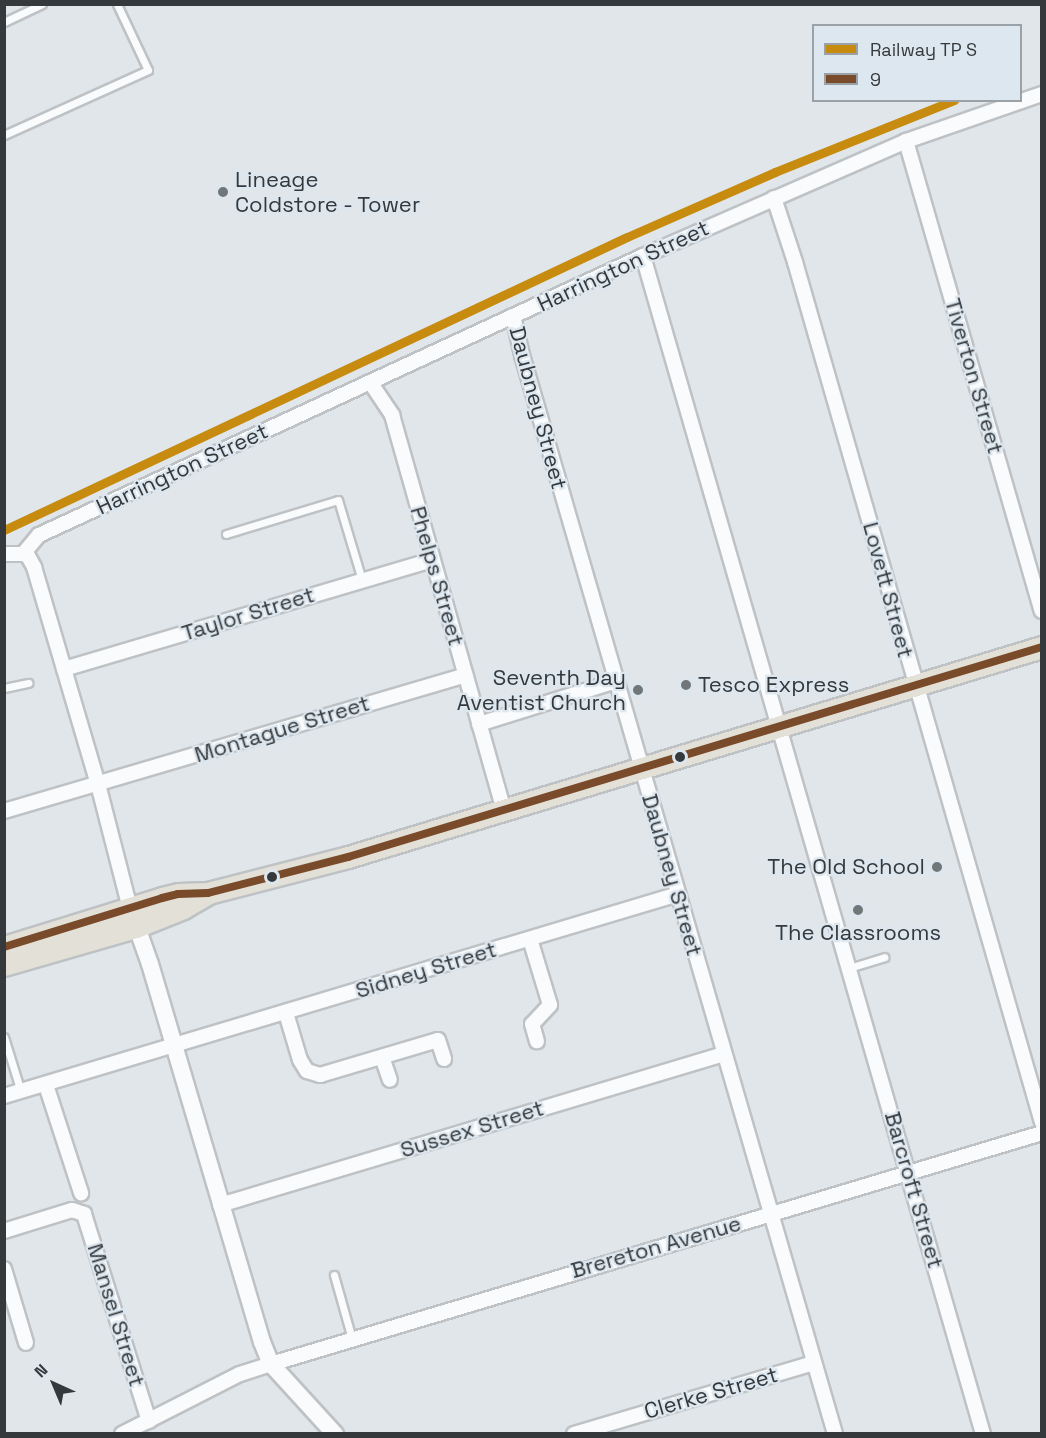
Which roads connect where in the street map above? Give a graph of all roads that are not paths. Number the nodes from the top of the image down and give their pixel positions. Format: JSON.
{"nodes":[{"id":1,"x":42,"y":4,"type":"edge"},
{"id":2,"x":117,"y":4,"type":"edge"},
{"id":3,"x":4,"y":22,"type":"edge"},
{"id":4,"x":1041,"y":94,"type":"edge"},
{"id":5,"x":1022,"y":101,"type":"edge"},
{"id":6,"x":1018,"y":102,"type":"edge"},
{"id":7,"x":4,"y":135,"type":"edge"},
{"id":8,"x":906,"y":141,"type":"junction"},
{"id":9,"x":774,"y":198,"type":"junction"},
{"id":10,"x":643,"y":256,"type":"junction"},
{"id":11,"x":513,"y":316,"type":"junction"},
{"id":12,"x":369,"y":382,"type":"junction"},
{"id":13,"x":226,"y":534,"type":"dead end"},
{"id":14,"x":4,"y":554,"type":"edge"},
{"id":15,"x":23,"y":554,"type":"junction"},
{"id":16,"x":432,"y":560,"type":"junction"},
{"id":17,"x":363,"y":580,"type":"junction"},
{"id":18,"x":1041,"y":611,"type":"edge"},
{"id":19,"x":1041,"y":647,"type":"edge"},
{"id":20,"x":64,"y":669,"type":"junction"},
{"id":21,"x":465,"y":675,"type":"junction"},
{"id":22,"x":616,"y":681,"type":"junction"},
{"id":23,"x":28,"y":683,"type":"dead end"},
{"id":24,"x":915,"y":686,"type":"junction"},
{"id":25,"x":4,"y":688,"type":"edge"},
{"id":26,"x":479,"y":724,"type":"junction"},
{"id":27,"x":781,"y":726,"type":"junction"},
{"id":28,"x":641,"y":768,"type":"junction"},
{"id":29,"x":98,"y":784,"type":"junction"},
{"id":30,"x":4,"y":811,"type":"edge"},
{"id":31,"x":504,"y":811,"type":"junction"},
{"id":32,"x":678,"y":894,"type":"junction"},
{"id":33,"x":133,"y":918,"type":"junction"},
{"id":34,"x":530,"y":939,"type":"junction"},
{"id":35,"x":4,"y":947,"type":"edge"},
{"id":36,"x":884,"y":957,"type":"dead end"},
{"id":37,"x":4,"y":965,"type":"edge"},
{"id":38,"x":849,"y":968,"type":"junction"},
{"id":39,"x":286,"y":1013,"type":"junction"},
{"id":40,"x":4,"y":1037,"type":"edge"},
{"id":41,"x":537,"y":1041,"type":"dead end"},
{"id":42,"x":174,"y":1047,"type":"junction"},
{"id":43,"x":724,"y":1054,"type":"junction"},
{"id":44,"x":382,"y":1057,"type":"junction"},
{"id":45,"x":444,"y":1059,"type":"dead end"},
{"id":46,"x":390,"y":1080,"type":"dead end"},
{"id":47,"x":46,"y":1085,"type":"junction"},
{"id":48,"x":21,"y":1092,"type":"junction"},
{"id":49,"x":4,"y":1096,"type":"edge"},
{"id":50,"x":1041,"y":1122,"type":"edge"},
{"id":51,"x":1041,"y":1133,"type":"edge"},
{"id":52,"x":908,"y":1172,"type":"junction"},
{"id":53,"x":81,"y":1193,"type":"dead end"},
{"id":54,"x":220,"y":1205,"type":"junction"},
{"id":55,"x":771,"y":1214,"type":"junction"},
{"id":56,"x":4,"y":1230,"type":"edge"},
{"id":57,"x":4,"y":1269,"type":"edge"},
{"id":58,"x":334,"y":1275,"type":"dead end"},
{"id":59,"x":352,"y":1339,"type":"junction"},
{"id":60,"x":26,"y":1343,"type":"dead end"},
{"id":61,"x":814,"y":1363,"type":"junction"},
{"id":62,"x":272,"y":1364,"type":"junction"},
{"id":63,"x":149,"y":1421,"type":"junction"},
{"id":64,"x":122,"y":1434,"type":"edge"},
{"id":65,"x":335,"y":1434,"type":"edge"},
{"id":66,"x":574,"y":1434,"type":"edge"},
{"id":67,"x":835,"y":1434,"type":"edge"},
{"id":68,"x":983,"y":1434,"type":"edge"}],
"edges":[{"from":1,"to":3,"type":"lane"},
{"from":2,"to":7,"type":"lane"},
{"from":4,"to":5,"type":"street","name":"Harrington Street"},
{"from":6,"to":8,"type":"street","name":"Harrington Street"},
{"from":8,"to":9,"type":"street","name":"Harrington Street"},
{"from":8,"to":18,"type":"street","name":"Tiverton Street"},
{"from":9,"to":10,"type":"street","name":"Harrington Street"},
{"from":9,"to":24,"type":"street","name":"Lovett Street"},
{"from":10,"to":11,"type":"street","name":"Harrington Street"},
{"from":10,"to":27,"type":"street","name":"Barcroft Street"},
{"from":11,"to":12,"type":"street","name":"Harrington Street"},
{"from":11,"to":22,"type":"street","name":"Daubney Street"},
{"from":12,"to":15,"type":"street","name":"Harrington Street"},
{"from":12,"to":16,"type":"street","name":"Phelps Street"},
{"from":13,"to":17,"type":"lane"},
{"from":14,"to":15,"type":"street"},
{"from":15,"to":20,"type":"street"},
{"from":16,"to":17,"type":"street","name":"Taylor Street"},
{"from":16,"to":21,"type":"street","name":"Phelps Street"},
{"from":17,"to":20,"type":"street","name":"Taylor Street"},
{"from":19,"to":24,"type":"main road"},
{"from":20,"to":29,"type":"street"},
{"from":21,"to":26,"type":"street","name":"Phelps Street"},
{"from":21,"to":29,"type":"street","name":"Montague Street"},
{"from":22,"to":26,"type":"street"},
{"from":22,"to":28,"type":"street","name":"Daubney Street"},
{"from":23,"to":25,"type":"lane"},
{"from":24,"to":27,"type":"main road"},
{"from":24,"to":50,"type":"street","name":"Lovett Street"},
{"from":26,"to":31,"type":"street","name":"Phelps Street"},
{"from":27,"to":28,"type":"main road"},
{"from":27,"to":38,"type":"street","name":"Barcroft Street"},
{"from":28,"to":31,"type":"main road"},
{"from":28,"to":32,"type":"street","name":"Daubney Street"},
{"from":29,"to":30,"type":"street","name":"Montague Street"},
{"from":29,"to":33,"type":"street"},
{"from":31,"to":33,"type":"main road"},
{"from":32,"to":34,"type":"street","name":"Sidney Street"},
{"from":32,"to":43,"type":"street","name":"Daubney Street"},
{"from":33,"to":35,"type":"main road"},
{"from":33,"to":37,"type":"main road"},
{"from":33,"to":42,"type":"street"},
{"from":34,"to":39,"type":"street","name":"Sidney Street"},
{"from":34,"to":41,"type":"street"},
{"from":36,"to":38,"type":"lane"},
{"from":38,"to":52,"type":"street","name":"Barcroft Street"},
{"from":39,"to":42,"type":"street","name":"Sidney Street"},
{"from":39,"to":44,"type":"street"},
{"from":40,"to":48,"type":"lane"},
{"from":42,"to":47,"type":"street","name":"Sidney Street"},
{"from":42,"to":54,"type":"street"},
{"from":43,"to":54,"type":"street","name":"Sussex Street"},
{"from":43,"to":55,"type":"street","name":"Daubney Street"},
{"from":44,"to":45,"type":"street"},
{"from":44,"to":46,"type":"street"},
{"from":47,"to":48,"type":"street","name":"Sidney Street"},
{"from":47,"to":53,"type":"street"},
{"from":48,"to":49,"type":"street","name":"Sidney Street"},
{"from":51,"to":52,"type":"street","name":"Brereton Avenue"},
{"from":52,"to":55,"type":"street","name":"Brereton Avenue"},
{"from":52,"to":68,"type":"street","name":"Barcroft Street"},
{"from":54,"to":62,"type":"street"},
{"from":55,"to":59,"type":"street","name":"Brereton Avenue"},
{"from":55,"to":61,"type":"street","name":"Daubney Street"},
{"from":56,"to":63,"type":"street","name":"Mansel Street"},
{"from":57,"to":60,"type":"street"},
{"from":58,"to":59,"type":"lane"},
{"from":59,"to":62,"type":"street","name":"Brereton Avenue"},
{"from":61,"to":66,"type":"street","name":"Clerke Street"},
{"from":61,"to":67,"type":"street","name":"Daubney Street"},
{"from":62,"to":63,"type":"street","name":"Brereton Avenue"},
{"from":62,"to":65,"type":"street"},
{"from":63,"to":64,"type":"street","name":"Brereton Avenue"}]}
